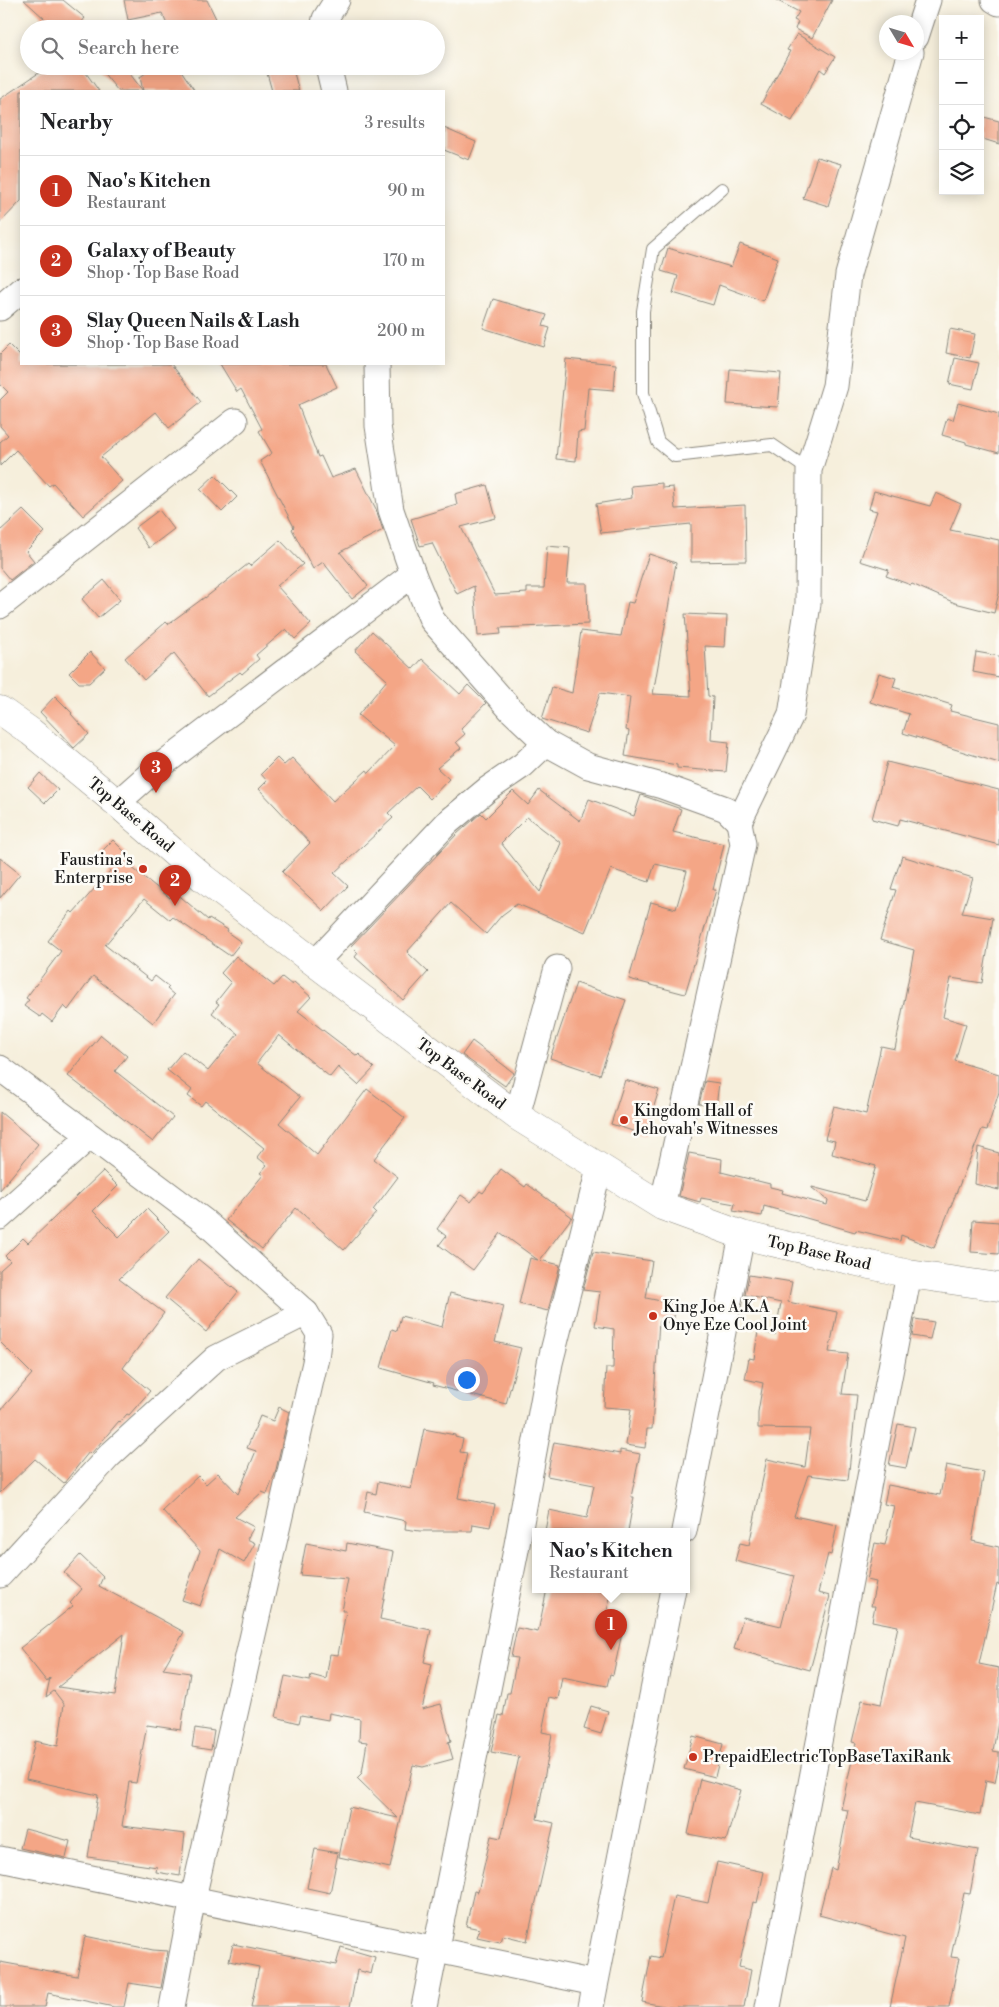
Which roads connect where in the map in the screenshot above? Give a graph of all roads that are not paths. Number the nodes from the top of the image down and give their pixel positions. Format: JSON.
{"nodes":[{"id":1,"x":338,"y":0,"type":"edge"},
{"id":2,"x":928,"y":0,"type":"edge"},
{"id":3,"x":994,"y":0,"type":"edge"},
{"id":4,"x":999,"y":3,"type":"edge"},
{"id":5,"x":923,"y":15,"type":"edge"},
{"id":6,"x":325,"y":20,"type":"edge"},
{"id":7,"x":909,"y":60,"type":"edge"},
{"id":8,"x":330,"y":75,"type":"edge"},
{"id":9,"x":334,"y":90,"type":"edge"},
{"id":10,"x":722,"y":189,"type":"dead end"},
{"id":11,"x":20,"y":291,"type":"edge"},
{"id":12,"x":0,"y":308,"type":"edge"},
{"id":13,"x":377,"y":365,"type":"edge"},
{"id":14,"x":235,"y":421,"type":"dead end"},
{"id":15,"x":809,"y":470,"type":"junction"},
{"id":16,"x":413,"y":574,"type":"junction"},
{"id":17,"x":0,"y":606,"type":"edge"},
{"id":18,"x":0,"y":710,"type":"edge"},
{"id":19,"x":546,"y":743,"type":"junction"},
{"id":20,"x":117,"y":803,"type":"junction"},
{"id":21,"x":740,"y":822,"type":"junction"},
{"id":22,"x":315,"y":963,"type":"junction"},
{"id":23,"x":557,"y":968,"type":"dead end"},
{"id":24,"x":0,"y":1068,"type":"edge"},
{"id":25,"x":517,"y":1116,"type":"junction"},
{"id":26,"x":90,"y":1136,"type":"junction"},
{"id":27,"x":599,"y":1168,"type":"junction"},
{"id":28,"x":662,"y":1206,"type":"junction"},
{"id":29,"x":0,"y":1217,"type":"edge"},
{"id":30,"x":742,"y":1235,"type":"junction"},
{"id":31,"x":909,"y":1274,"type":"junction"},
{"id":32,"x":999,"y":1287,"type":"edge"},
{"id":33,"x":306,"y":1313,"type":"junction"},
{"id":34,"x":685,"y":1528,"type":"edge"},
{"id":35,"x":0,"y":1575,"type":"edge"},
{"id":36,"x":672,"y":1593,"type":"edge"},
{"id":37,"x":0,"y":1859,"type":"edge"},
{"id":38,"x":193,"y":1898,"type":"junction"},
{"id":39,"x":435,"y":1950,"type":"junction"},
{"id":40,"x":596,"y":1983,"type":"junction"},
{"id":41,"x":172,"y":2007,"type":"edge"},
{"id":42,"x":424,"y":2007,"type":"edge"},
{"id":43,"x":591,"y":2007,"type":"edge"},
{"id":44,"x":768,"y":2007,"type":"edge"}],
"edges":[{"from":1,"to":6,"type":"street"},
{"from":2,"to":5,"type":"street"},
{"from":3,"to":4,"type":"street"},
{"from":7,"to":15,"type":"street"},
{"from":8,"to":9,"type":"street"},
{"from":10,"to":15,"type":"lane"},
{"from":11,"to":12,"type":"street"},
{"from":13,"to":16,"type":"street"},
{"from":14,"to":17,"type":"street"},
{"from":15,"to":21,"type":"street"},
{"from":16,"to":19,"type":"street"},
{"from":16,"to":20,"type":"street"},
{"from":18,"to":20,"type":"street","name":"Top Base Road"},
{"from":19,"to":21,"type":"street"},
{"from":19,"to":22,"type":"street"},
{"from":20,"to":22,"type":"street","name":"Top Base Road"},
{"from":21,"to":28,"type":"street"},
{"from":22,"to":25,"type":"street","name":"Top Base Road"},
{"from":23,"to":25,"type":"street"},
{"from":24,"to":26,"type":"street"},
{"from":25,"to":27,"type":"street","name":"Top Base Road"},
{"from":26,"to":29,"type":"street"},
{"from":26,"to":33,"type":"street"},
{"from":27,"to":28,"type":"street","name":"Top Base Road"},
{"from":27,"to":39,"type":"street"},
{"from":28,"to":30,"type":"street","name":"Top Base Road"},
{"from":30,"to":31,"type":"street","name":"Top Base Road"},
{"from":30,"to":34,"type":"street"},
{"from":31,"to":32,"type":"street","name":"Top Base Road"},
{"from":31,"to":44,"type":"street"},
{"from":33,"to":35,"type":"street"},
{"from":33,"to":38,"type":"street"},
{"from":36,"to":40,"type":"street"},
{"from":37,"to":38,"type":"street"},
{"from":38,"to":39,"type":"street"},
{"from":38,"to":41,"type":"street"},
{"from":39,"to":40,"type":"street"},
{"from":39,"to":42,"type":"street"},
{"from":40,"to":43,"type":"street"}]}
